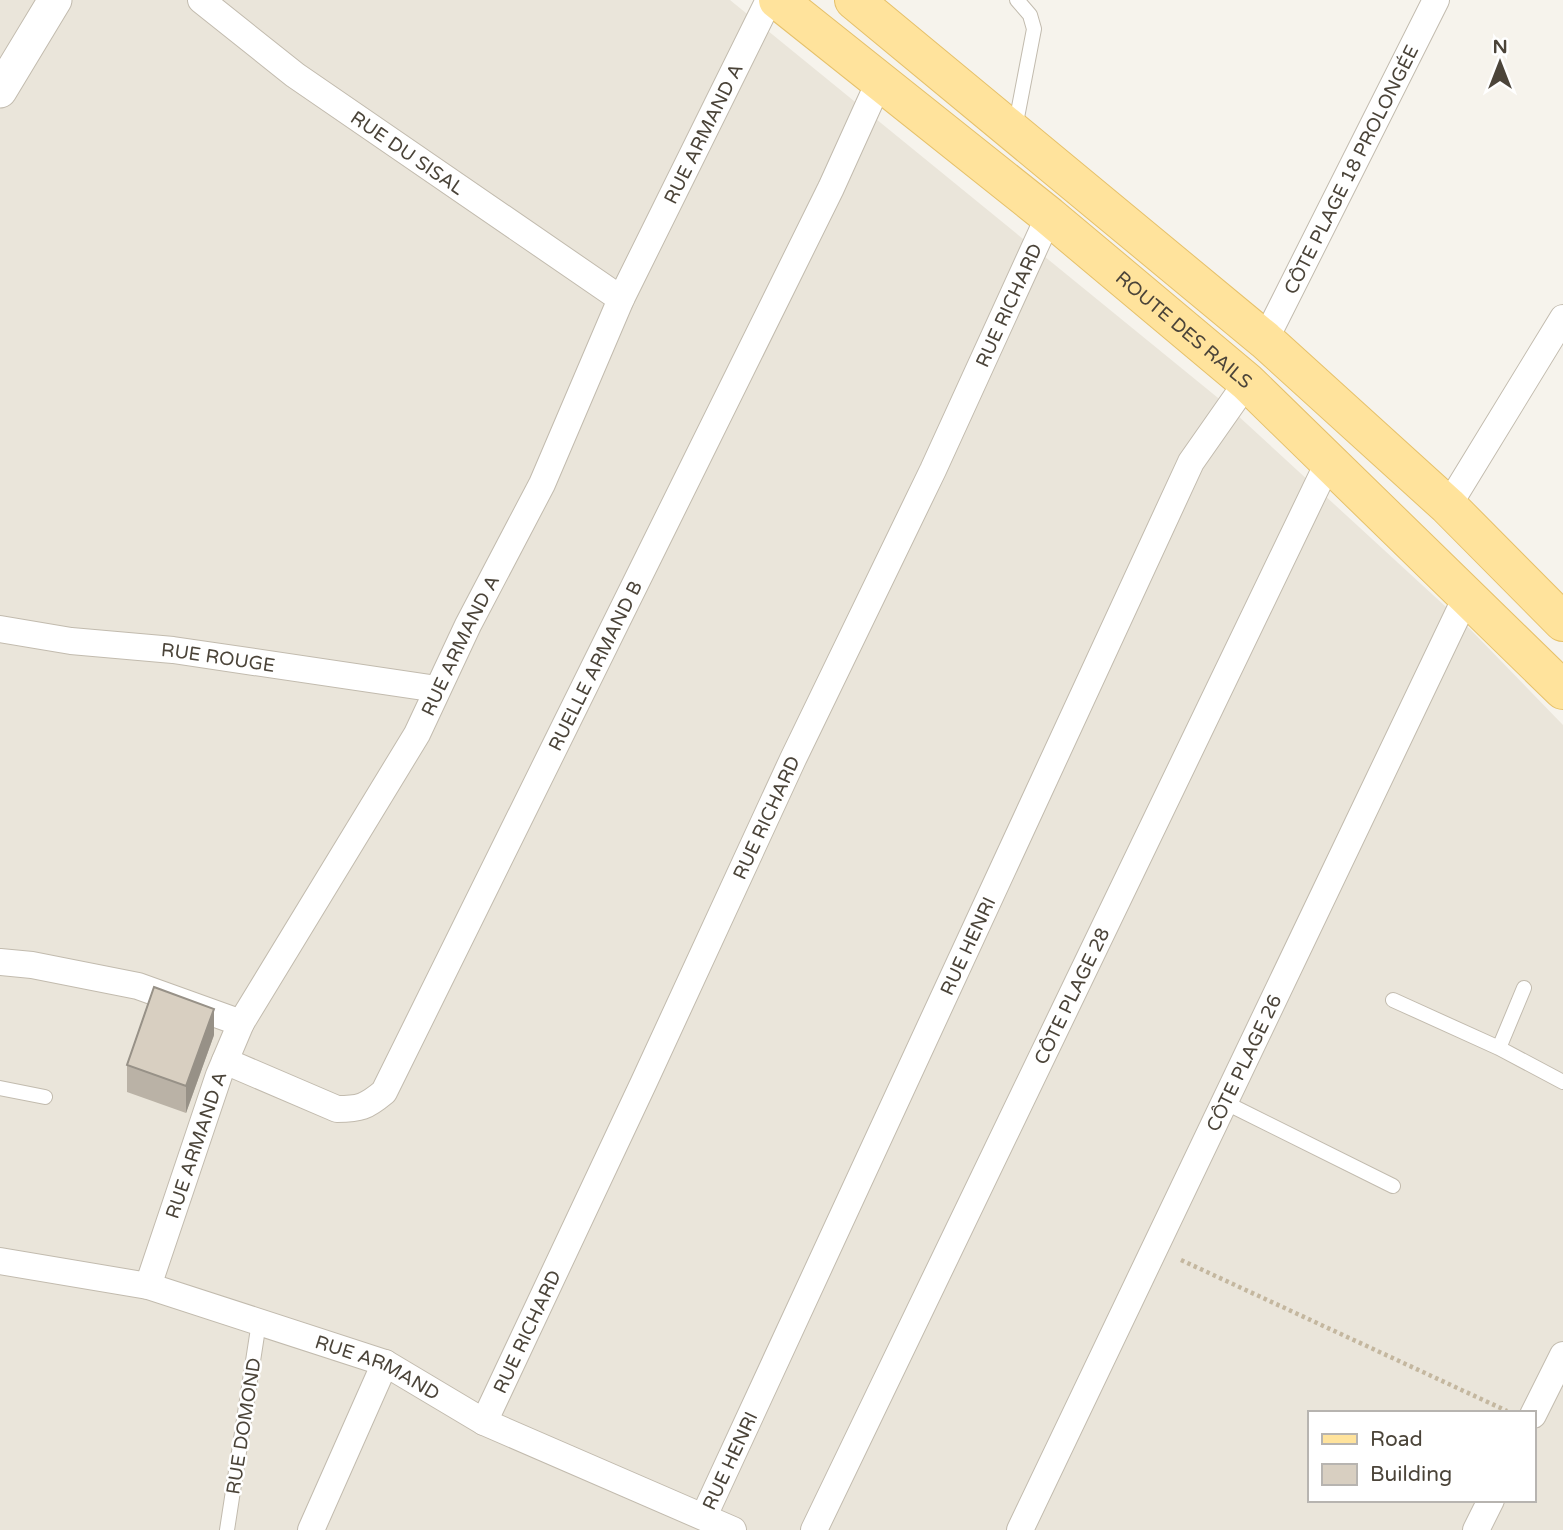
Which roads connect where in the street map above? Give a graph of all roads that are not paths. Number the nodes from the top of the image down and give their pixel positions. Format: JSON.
{"nodes":[{"id":1,"x":55,"y":0,"type":"edge"},
{"id":2,"x":201,"y":0,"type":"edge"},
{"id":3,"x":769,"y":0,"type":"edge"},
{"id":4,"x":778,"y":0,"type":"edge"},
{"id":5,"x":854,"y":0,"type":"edge"},
{"id":6,"x":1017,"y":0,"type":"edge"},
{"id":7,"x":1436,"y":0,"type":"edge"},
{"id":8,"x":878,"y":82,"type":"junction"},
{"id":9,"x":0,"y":91,"type":"edge"},
{"id":10,"x":1014,"y":131,"type":"junction"},
{"id":11,"x":1049,"y":216,"type":"junction"},
{"id":12,"x":621,"y":299,"type":"junction"},
{"id":13,"x":1563,"y":318,"type":"edge"},
{"id":14,"x":1265,"y":340,"type":"junction"},
{"id":15,"x":1247,"y":382,"type":"junction"},
{"id":16,"x":1329,"y":461,"type":"junction"},
{"id":17,"x":1448,"y":506,"type":"junction"},
{"id":18,"x":1467,"y":596,"type":"junction"},
{"id":19,"x":1563,"y":622,"type":"edge"},
{"id":20,"x":0,"y":629,"type":"edge"},
{"id":21,"x":437,"y":689,"type":"junction"},
{"id":22,"x":1563,"y":690,"type":"edge"},
{"id":23,"x":0,"y":962,"type":"edge"},
{"id":24,"x":1524,"y":988,"type":"dead end"},
{"id":25,"x":1393,"y":999,"type":"dead end"},
{"id":26,"x":241,"y":1023,"type":"junction"},
{"id":27,"x":1499,"y":1048,"type":"junction"},
{"id":28,"x":225,"y":1061,"type":"junction"},
{"id":29,"x":1563,"y":1082,"type":"edge"},
{"id":30,"x":0,"y":1088,"type":"edge"},
{"id":31,"x":45,"y":1097,"type":"dead end"},
{"id":32,"x":1224,"y":1102,"type":"junction"},
{"id":33,"x":1393,"y":1186,"type":"dead end"},
{"id":34,"x":0,"y":1261,"type":"edge"},
{"id":35,"x":148,"y":1286,"type":"junction"},
{"id":36,"x":259,"y":1322,"type":"junction"},
{"id":37,"x":1563,"y":1355,"type":"edge"},
{"id":38,"x":385,"y":1363,"type":"junction"},
{"id":39,"x":1535,"y":1411,"type":"edge"},
{"id":40,"x":484,"y":1422,"type":"junction"},
{"id":41,"x":1490,"y":1502,"type":"edge"},
{"id":42,"x":704,"y":1516,"type":"junction"},
{"id":43,"x":227,"y":1530,"type":"edge"},
{"id":44,"x":311,"y":1530,"type":"edge"},
{"id":45,"x":733,"y":1530,"type":"edge"},
{"id":46,"x":814,"y":1530,"type":"edge"},
{"id":47,"x":1020,"y":1530,"type":"edge"},
{"id":48,"x":1476,"y":1530,"type":"edge"}],
"edges":[{"from":1,"to":9,"type":"street"},
{"from":2,"to":12,"type":"street","name":"RUE DU SISAL"},
{"from":3,"to":12,"type":"street","name":"RUE ARMAND A"},
{"from":4,"to":8,"type":"main road","name":"ROUTE DES RAILS"},
{"from":5,"to":10,"type":"main road"},
{"from":6,"to":10,"type":"lane"},
{"from":7,"to":14,"type":"street","name":"CÔTE PLAGE 18 PROLONGÉE"},
{"from":8,"to":11,"type":"main road","name":"ROUTE DES RAILS"},
{"from":8,"to":28,"type":"street","name":"RUELLE ARMAND B"},
{"from":10,"to":14,"type":"main road"},
{"from":11,"to":15,"type":"main road","name":"ROUTE DES RAILS"},
{"from":11,"to":40,"type":"street","name":"RUE RICHARD"},
{"from":12,"to":21,"type":"street","name":"RUE ARMAND A"},
{"from":13,"to":17,"type":"street"},
{"from":14,"to":17,"type":"main road"},
{"from":15,"to":16,"type":"main road","name":"ROUTE DES RAILS"},
{"from":15,"to":42,"type":"street","name":"RUE HENRI"},
{"from":16,"to":18,"type":"main road","name":"ROUTE DES RAILS"},
{"from":16,"to":46,"type":"street","name":"CÔTE PLAGE 28"},
{"from":17,"to":19,"type":"main road"},
{"from":18,"to":22,"type":"main road","name":"ROUTE DES RAILS"},
{"from":18,"to":32,"type":"street","name":"CÔTE PLAGE 26"},
{"from":20,"to":21,"type":"street","name":"RUE ROUGE"},
{"from":21,"to":26,"type":"street","name":"RUE ARMAND A"},
{"from":23,"to":26,"type":"street"},
{"from":24,"to":27,"type":"lane"},
{"from":25,"to":27,"type":"lane"},
{"from":26,"to":28,"type":"street","name":"RUE ARMAND A"},
{"from":27,"to":29,"type":"lane"},
{"from":28,"to":35,"type":"street","name":"RUE ARMAND A"},
{"from":30,"to":31,"type":"lane"},
{"from":32,"to":33,"type":"lane"},
{"from":32,"to":47,"type":"street","name":"CÔTE PLAGE 26"},
{"from":34,"to":35,"type":"street","name":"RUE ARMAND"},
{"from":35,"to":36,"type":"street","name":"RUE ARMAND"},
{"from":36,"to":38,"type":"street","name":"RUE ARMAND"},
{"from":36,"to":43,"type":"lane","name":"RUE DOMOND"},
{"from":37,"to":39,"type":"street"},
{"from":38,"to":40,"type":"street","name":"RUE ARMAND"},
{"from":38,"to":44,"type":"street"},
{"from":40,"to":42,"type":"street","name":"RUE ARMAND"},
{"from":41,"to":48,"type":"street"},
{"from":42,"to":45,"type":"street","name":"RUE ARMAND"}]}
